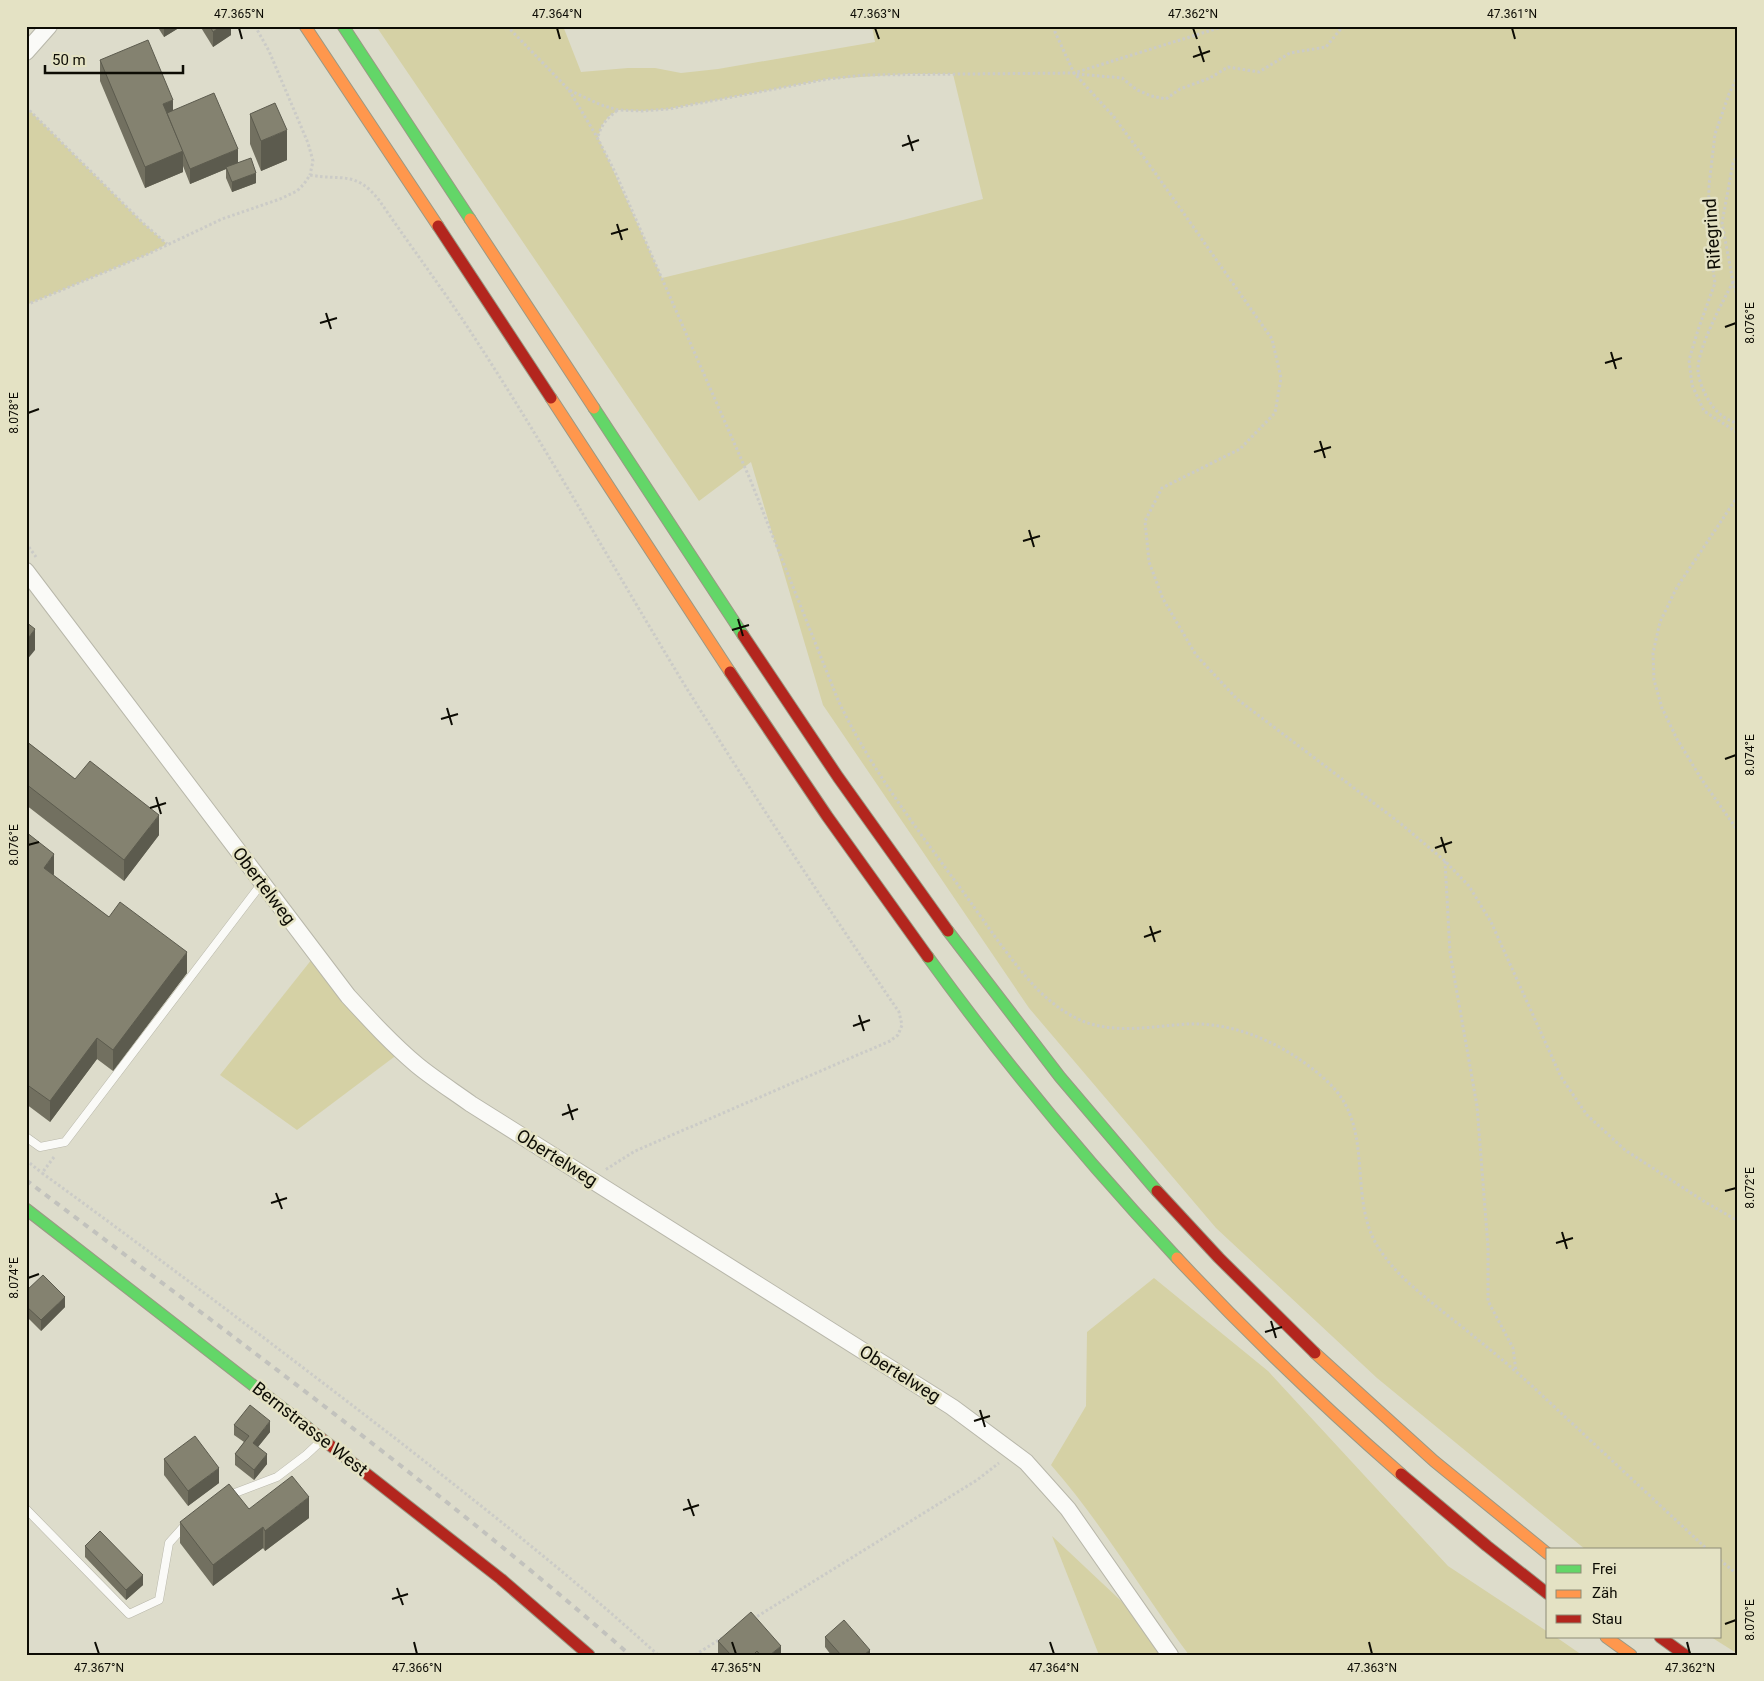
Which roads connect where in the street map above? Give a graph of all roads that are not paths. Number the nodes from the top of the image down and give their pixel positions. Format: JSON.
{"nodes":[{"id":1,"x":49,"y":26,"type":"edge"},
{"id":2,"x":305,"y":26,"type":"edge"},
{"id":3,"x":343,"y":26,"type":"edge"},
{"id":4,"x":26,"y":52,"type":"edge"},
{"id":5,"x":33,"y":566,"type":"edge"},
{"id":6,"x":262,"y":883,"type":"junction"},
{"id":7,"x":26,"y":1137,"type":"edge"},
{"id":8,"x":29,"y":1218,"type":"edge"},
{"id":9,"x":324,"y":1439,"type":"junction"},
{"id":10,"x":222,"y":1498,"type":"edge"},
{"id":11,"x":26,"y":1508,"type":"edge"},
{"id":12,"x":192,"y":1518,"type":"edge"},
{"id":13,"x":1546,"y":1552,"type":"edge"},
{"id":14,"x":1546,"y":1592,"type":"edge"},
{"id":15,"x":1607,"y":1638,"type":"edge"},
{"id":16,"x":1661,"y":1638,"type":"edge"},
{"id":17,"x":590,"y":1655,"type":"edge"},
{"id":18,"x":1170,"y":1655,"type":"edge"},
{"id":19,"x":1630,"y":1655,"type":"edge"},
{"id":20,"x":1686,"y":1655,"type":"edge"}],
"edges":[{"from":1,"to":4,"type":"street"},
{"from":2,"to":14,"type":"main road"},
{"from":3,"to":13,"type":"main road"},
{"from":5,"to":6,"type":"street","name":"Obertelweg"},
{"from":6,"to":7,"type":"lane"},
{"from":6,"to":18,"type":"street","name":"Obertelweg"},
{"from":8,"to":9,"type":"main road","name":"Bernstrasse West"},
{"from":9,"to":10,"type":"lane"},
{"from":9,"to":17,"type":"main road","name":"Bernstrasse West"},
{"from":11,"to":12,"type":"lane"},
{"from":15,"to":19,"type":"main road"},
{"from":16,"to":20,"type":"main road"}]}
